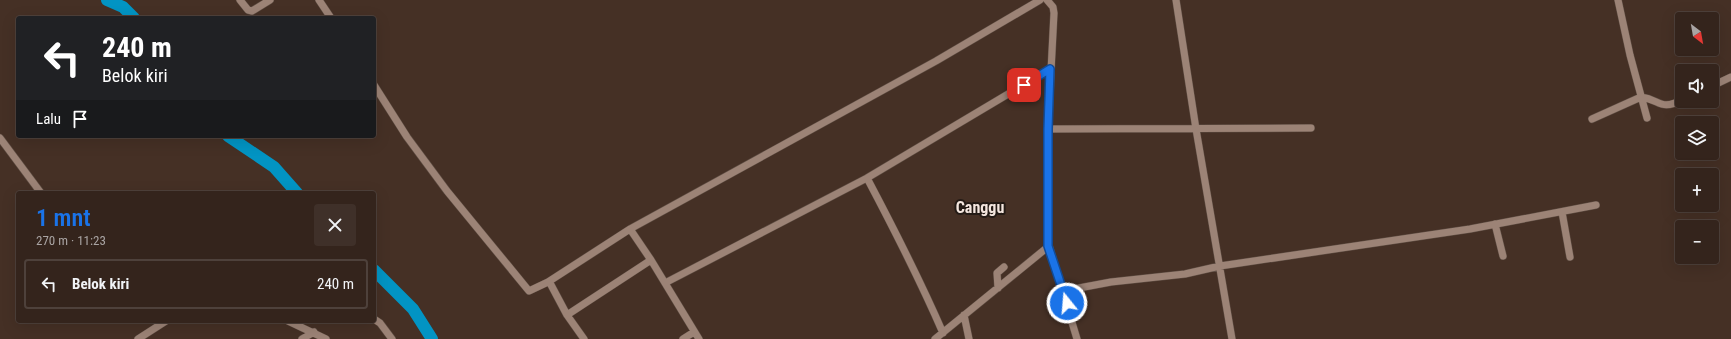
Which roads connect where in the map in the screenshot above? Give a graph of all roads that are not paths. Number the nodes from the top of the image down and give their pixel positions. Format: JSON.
{"nodes":[{"id":1,"x":240,"y":0,"type":"edge"},
{"id":2,"x":270,"y":0,"type":"edge"},
{"id":3,"x":319,"y":0,"type":"edge"},
{"id":4,"x":1040,"y":0,"type":"edge"},
{"id":5,"x":1047,"y":0,"type":"edge"},
{"id":6,"x":1176,"y":0,"type":"edge"},
{"id":7,"x":1620,"y":1,"type":"edge"},
{"id":8,"x":330,"y":16,"type":"edge"},
{"id":9,"x":1050,"y":69,"type":"junction"},
{"id":10,"x":1731,"y":77,"type":"edge"},
{"id":11,"x":1719,"y":83,"type":"edge"},
{"id":12,"x":376,"y":88,"type":"edge"},
{"id":13,"x":1641,"y":96,"type":"junction"},
{"id":14,"x":1675,"y":103,"type":"edge"},
{"id":15,"x":1647,"y":118,"type":"dead end"},
{"id":16,"x":1592,"y":119,"type":"dead end"},
{"id":17,"x":1311,"y":128,"type":"dead end"},
{"id":18,"x":1048,"y":129,"type":"junction"},
{"id":19,"x":1196,"y":129,"type":"junction"},
{"id":20,"x":0,"y":138,"type":"edge"},
{"id":21,"x":867,"y":178,"type":"junction"},
{"id":22,"x":40,"y":191,"type":"edge"},
{"id":23,"x":1596,"y":205,"type":"dead end"},
{"id":24,"x":1562,"y":212,"type":"junction"},
{"id":25,"x":1495,"y":224,"type":"junction"},
{"id":26,"x":630,"y":229,"type":"junction"},
{"id":27,"x":1048,"y":246,"type":"junction"},
{"id":28,"x":1502,"y":256,"type":"dead end"},
{"id":29,"x":1570,"y":257,"type":"dead end"},
{"id":30,"x":652,"y":260,"type":"junction"},
{"id":31,"x":1220,"y":266,"type":"junction"},
{"id":32,"x":1004,"y":267,"type":"dead end"},
{"id":33,"x":548,"y":282,"type":"junction"},
{"id":34,"x":665,"y":283,"type":"junction"},
{"id":35,"x":998,"y":288,"type":"junction"},
{"id":36,"x":1063,"y":291,"type":"junction"},
{"id":37,"x":567,"y":315,"type":"junction"},
{"id":38,"x":964,"y":315,"type":"junction"},
{"id":39,"x":376,"y":321,"type":"edge"},
{"id":40,"x":163,"y":323,"type":"edge"},
{"id":41,"x":293,"y":323,"type":"edge"},
{"id":42,"x":314,"y":332,"type":"junction"},
{"id":43,"x":694,"y":332,"type":"junction"},
{"id":44,"x":943,"y":333,"type":"junction"},
{"id":45,"x":138,"y":339,"type":"edge"},
{"id":46,"x":302,"y":339,"type":"edge"},
{"id":47,"x":326,"y":339,"type":"edge"},
{"id":48,"x":392,"y":339,"type":"edge"},
{"id":49,"x":584,"y":339,"type":"edge"},
{"id":50,"x":683,"y":339,"type":"edge"},
{"id":51,"x":699,"y":339,"type":"edge"},
{"id":52,"x":935,"y":339,"type":"edge"},
{"id":53,"x":969,"y":339,"type":"edge"},
{"id":54,"x":1077,"y":339,"type":"edge"},
{"id":55,"x":1232,"y":339,"type":"edge"}],
"edges":[{"from":1,"to":2,"type":"street"},
{"from":3,"to":8,"type":"street"},
{"from":4,"to":26,"type":"street"},
{"from":5,"to":9,"type":"street"},
{"from":6,"to":19,"type":"street"},
{"from":7,"to":13,"type":"street"},
{"from":9,"to":18,"type":"street"},
{"from":9,"to":21,"type":"street"},
{"from":10,"to":11,"type":"street"},
{"from":12,"to":33,"type":"street"},
{"from":13,"to":14,"type":"street"},
{"from":13,"to":15,"type":"street"},
{"from":13,"to":16,"type":"street"},
{"from":17,"to":19,"type":"street"},
{"from":18,"to":19,"type":"street"},
{"from":18,"to":27,"type":"street"},
{"from":19,"to":31,"type":"street"},
{"from":20,"to":22,"type":"street"},
{"from":21,"to":34,"type":"street"},
{"from":21,"to":44,"type":"street"},
{"from":23,"to":24,"type":"street"},
{"from":24,"to":25,"type":"street"},
{"from":24,"to":29,"type":"street"},
{"from":25,"to":28,"type":"street"},
{"from":25,"to":31,"type":"street"},
{"from":26,"to":30,"type":"street"},
{"from":26,"to":33,"type":"street"},
{"from":27,"to":35,"type":"street"},
{"from":27,"to":36,"type":"street"},
{"from":30,"to":34,"type":"street"},
{"from":30,"to":37,"type":"street"},
{"from":31,"to":36,"type":"street"},
{"from":31,"to":55,"type":"street"},
{"from":32,"to":35,"type":"street"},
{"from":33,"to":37,"type":"street"},
{"from":34,"to":43,"type":"street"},
{"from":35,"to":38,"type":"street"},
{"from":36,"to":54,"type":"street"},
{"from":37,"to":49,"type":"street"},
{"from":38,"to":44,"type":"street"},
{"from":38,"to":53,"type":"street"},
{"from":39,"to":48,"type":"street"},
{"from":40,"to":45,"type":"street"},
{"from":41,"to":42,"type":"street"},
{"from":42,"to":46,"type":"street"},
{"from":42,"to":47,"type":"street"},
{"from":43,"to":50,"type":"street"},
{"from":43,"to":51,"type":"street"},
{"from":44,"to":52,"type":"street"}]}
